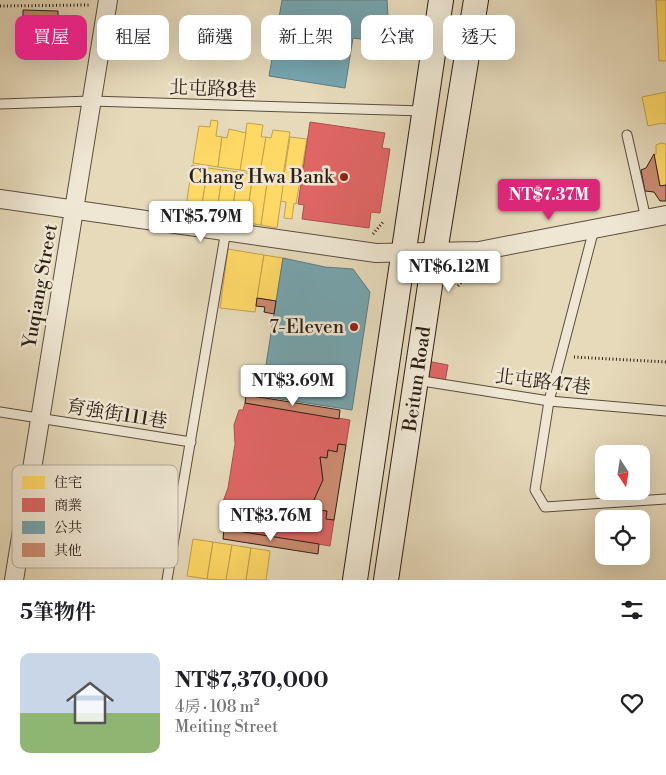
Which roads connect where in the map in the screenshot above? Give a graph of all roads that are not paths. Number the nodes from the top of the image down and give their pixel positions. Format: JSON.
{"nodes":[{"id":1,"x":108,"y":0,"type":"edge"},
{"id":2,"x":441,"y":0,"type":"edge"},
{"id":3,"x":476,"y":0,"type":"edge"},
{"id":4,"x":91,"y":101,"type":"junction"},
{"id":5,"x":0,"y":104,"type":"edge"},
{"id":6,"x":424,"y":111,"type":"junction"},
{"id":7,"x":627,"y":135,"type":"dead end"},
{"id":8,"x":0,"y":199,"type":"edge"},
{"id":9,"x":75,"y":210,"type":"junction"},
{"id":10,"x":666,"y":215,"type":"edge"},
{"id":11,"x":646,"y":219,"type":"junction"},
{"id":12,"x":594,"y":229,"type":"junction"},
{"id":13,"x":226,"y":230,"type":"junction"},
{"id":14,"x":435,"y":252,"type":"junction"},
{"id":15,"x":404,"y":253,"type":"junction"},
{"id":16,"x":416,"y":380,"type":"junction"},
{"id":17,"x":550,"y":401,"type":"junction"},
{"id":18,"x":666,"y":411,"type":"edge"},
{"id":19,"x":0,"y":412,"type":"edge"},
{"id":20,"x":39,"y":418,"type":"junction"},
{"id":21,"x":191,"y":442,"type":"junction"},
{"id":22,"x":32,"y":465,"type":"edge"},
{"id":23,"x":666,"y":499,"type":"edge"},
{"id":24,"x":178,"y":517,"type":"edge"},
{"id":25,"x":355,"y":580,"type":"edge"},
{"id":26,"x":386,"y":580,"type":"edge"}],
"edges":[{"from":1,"to":4,"type":"street","name":"Yuqiang Street"},
{"from":2,"to":6,"type":"main road","name":"Beitun Road"},
{"from":3,"to":14,"type":"main road","name":"Beitun Road"},
{"from":4,"to":5,"type":"lane","name":"北屯路8巷"},
{"from":4,"to":6,"type":"lane","name":"北屯路8巷"},
{"from":4,"to":9,"type":"street","name":"Yuqiang Street"},
{"from":6,"to":15,"type":"main road","name":"Beitun Road"},
{"from":7,"to":11,"type":"lane"},
{"from":8,"to":9,"type":"street"},
{"from":9,"to":13,"type":"street"},
{"from":9,"to":20,"type":"street","name":"Yuqiang Street"},
{"from":10,"to":11,"type":"street"},
{"from":11,"to":12,"type":"street"},
{"from":12,"to":14,"type":"street"},
{"from":12,"to":17,"type":"lane"},
{"from":13,"to":15,"type":"street"},
{"from":13,"to":21,"type":"lane"},
{"from":14,"to":15,"type":"street"},
{"from":14,"to":16,"type":"main road","name":"Beitun Road"},
{"from":15,"to":25,"type":"main road","name":"Beitun Road"},
{"from":16,"to":17,"type":"lane","name":"北屯路47巷"},
{"from":16,"to":26,"type":"main road","name":"Beitun Road"},
{"from":17,"to":18,"type":"lane","name":"北屯路47巷"},
{"from":17,"to":23,"type":"lane"},
{"from":19,"to":20,"type":"lane","name":"育強街111巷"},
{"from":20,"to":21,"type":"lane","name":"育強街111巷"},
{"from":20,"to":22,"type":"street","name":"Yuqiang Street"},
{"from":21,"to":24,"type":"lane"}]}
